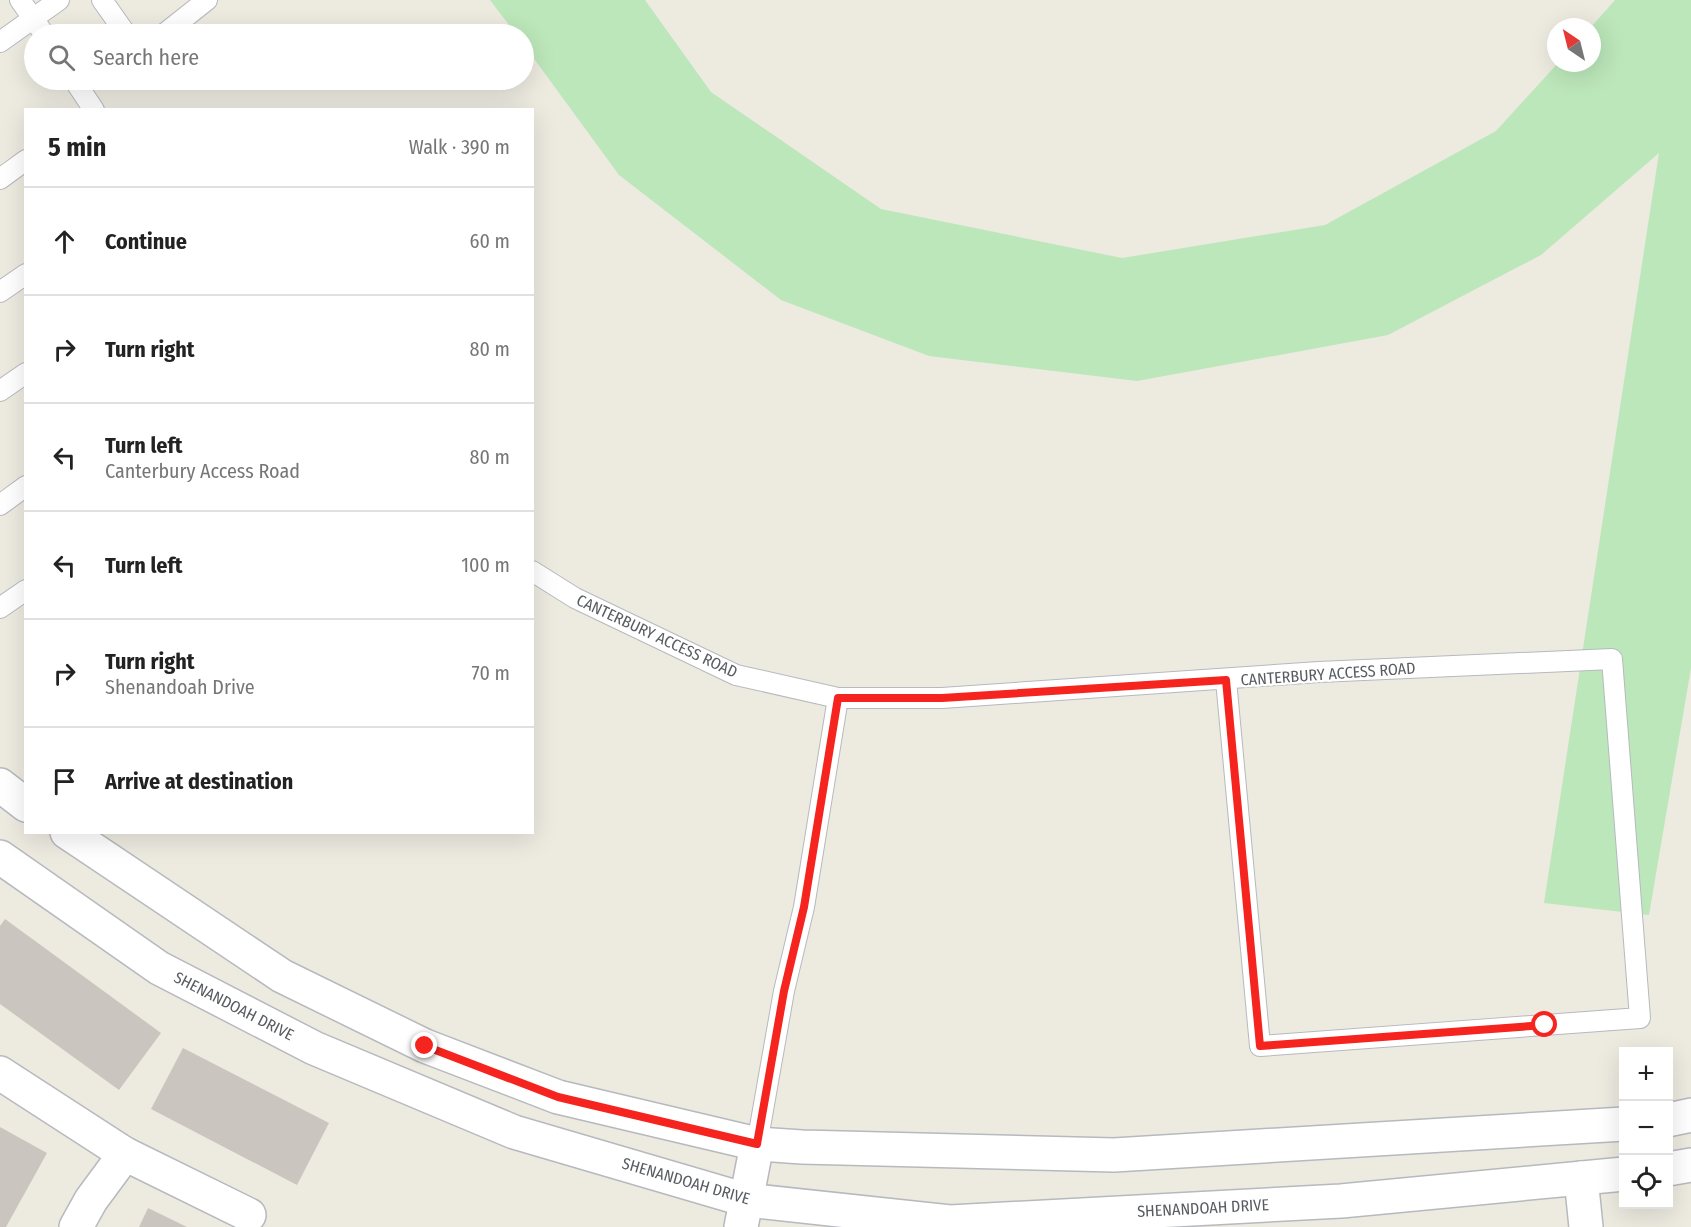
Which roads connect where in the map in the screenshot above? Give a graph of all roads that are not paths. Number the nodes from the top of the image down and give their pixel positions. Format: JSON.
{"nodes":[{"id":1,"x":20,"y":0,"type":"edge"},
{"id":2,"x":59,"y":0,"type":"edge"},
{"id":3,"x":102,"y":0,"type":"edge"},
{"id":4,"x":207,"y":0,"type":"edge"},
{"id":5,"x":37,"y":24,"type":"edge"},
{"id":6,"x":40,"y":24,"type":"edge"},
{"id":7,"x":119,"y":24,"type":"edge"},
{"id":8,"x":177,"y":24,"type":"edge"},
{"id":9,"x":24,"y":32,"type":"edge"},
{"id":10,"x":0,"y":42,"type":"edge"},
{"id":11,"x":81,"y":90,"type":"edge"},
{"id":12,"x":93,"y":108,"type":"edge"},
{"id":13,"x":24,"y":161,"type":"edge"},
{"id":14,"x":0,"y":179,"type":"edge"},
{"id":15,"x":24,"y":275,"type":"edge"},
{"id":16,"x":0,"y":292,"type":"edge"},
{"id":17,"x":24,"y":374,"type":"edge"},
{"id":18,"x":0,"y":391,"type":"edge"},
{"id":19,"x":24,"y":487,"type":"edge"},
{"id":20,"x":0,"y":505,"type":"edge"},
{"id":21,"x":534,"y":572,"type":"edge"},
{"id":22,"x":24,"y":591,"type":"edge"},
{"id":23,"x":0,"y":608,"type":"edge"},
{"id":24,"x":1226,"y":680,"type":"junction"},
{"id":25,"x":838,"y":698,"type":"junction"},
{"id":26,"x":0,"y":785,"type":"edge"},
{"id":27,"x":24,"y":803,"type":"edge"},
{"id":28,"x":70,"y":834,"type":"edge"},
{"id":29,"x":0,"y":857,"type":"edge"},
{"id":30,"x":0,"y":1073,"type":"edge"},
{"id":31,"x":1691,"y":1115,"type":"edge"},
{"id":32,"x":1673,"y":1119,"type":"edge"},
{"id":33,"x":1619,"y":1124,"type":"edge"},
{"id":34,"x":757,"y":1144,"type":"junction"},
{"id":35,"x":124,"y":1154,"type":"junction"},
{"id":36,"x":1691,"y":1165,"type":"edge"},
{"id":37,"x":1673,"y":1168,"type":"edge"},
{"id":38,"x":1619,"y":1174,"type":"edge"},
{"id":39,"x":1581,"y":1178,"type":"junction"},
{"id":40,"x":743,"y":1214,"type":"edge"},
{"id":41,"x":249,"y":1215,"type":"dead end"},
{"id":42,"x":76,"y":1227,"type":"edge"},
{"id":43,"x":1586,"y":1227,"type":"edge"}],
"edges":[{"from":1,"to":5,"type":"lane"},
{"from":2,"to":6,"type":"lane"},
{"from":3,"to":7,"type":"lane"},
{"from":4,"to":8,"type":"lane"},
{"from":9,"to":10,"type":"lane"},
{"from":11,"to":12,"type":"lane"},
{"from":13,"to":14,"type":"lane"},
{"from":15,"to":16,"type":"lane"},
{"from":17,"to":18,"type":"lane"},
{"from":19,"to":20,"type":"lane"},
{"from":21,"to":25,"type":"lane","name":"CANTERBURY ACCESS ROAD"},
{"from":22,"to":23,"type":"lane"},
{"from":24,"to":24,"type":"lane","name":"CANTERBURY ACCESS ROAD"},
{"from":24,"to":25,"type":"lane","name":"CANTERBURY ACCESS ROAD"},
{"from":25,"to":34,"type":"lane"},
{"from":26,"to":27,"type":"street"},
{"from":28,"to":34,"type":"street"},
{"from":29,"to":40,"type":"street","name":"SHENANDOAH DRIVE"},
{"from":30,"to":35,"type":"street"},
{"from":31,"to":32,"type":"street"},
{"from":33,"to":34,"type":"street"},
{"from":34,"to":40,"type":"street"},
{"from":35,"to":41,"type":"street"},
{"from":35,"to":42,"type":"street"},
{"from":36,"to":37,"type":"street"},
{"from":38,"to":39,"type":"street","name":"SHENANDOAH DRIVE"},
{"from":39,"to":40,"type":"street","name":"SHENANDOAH DRIVE"},
{"from":39,"to":43,"type":"street"}]}
